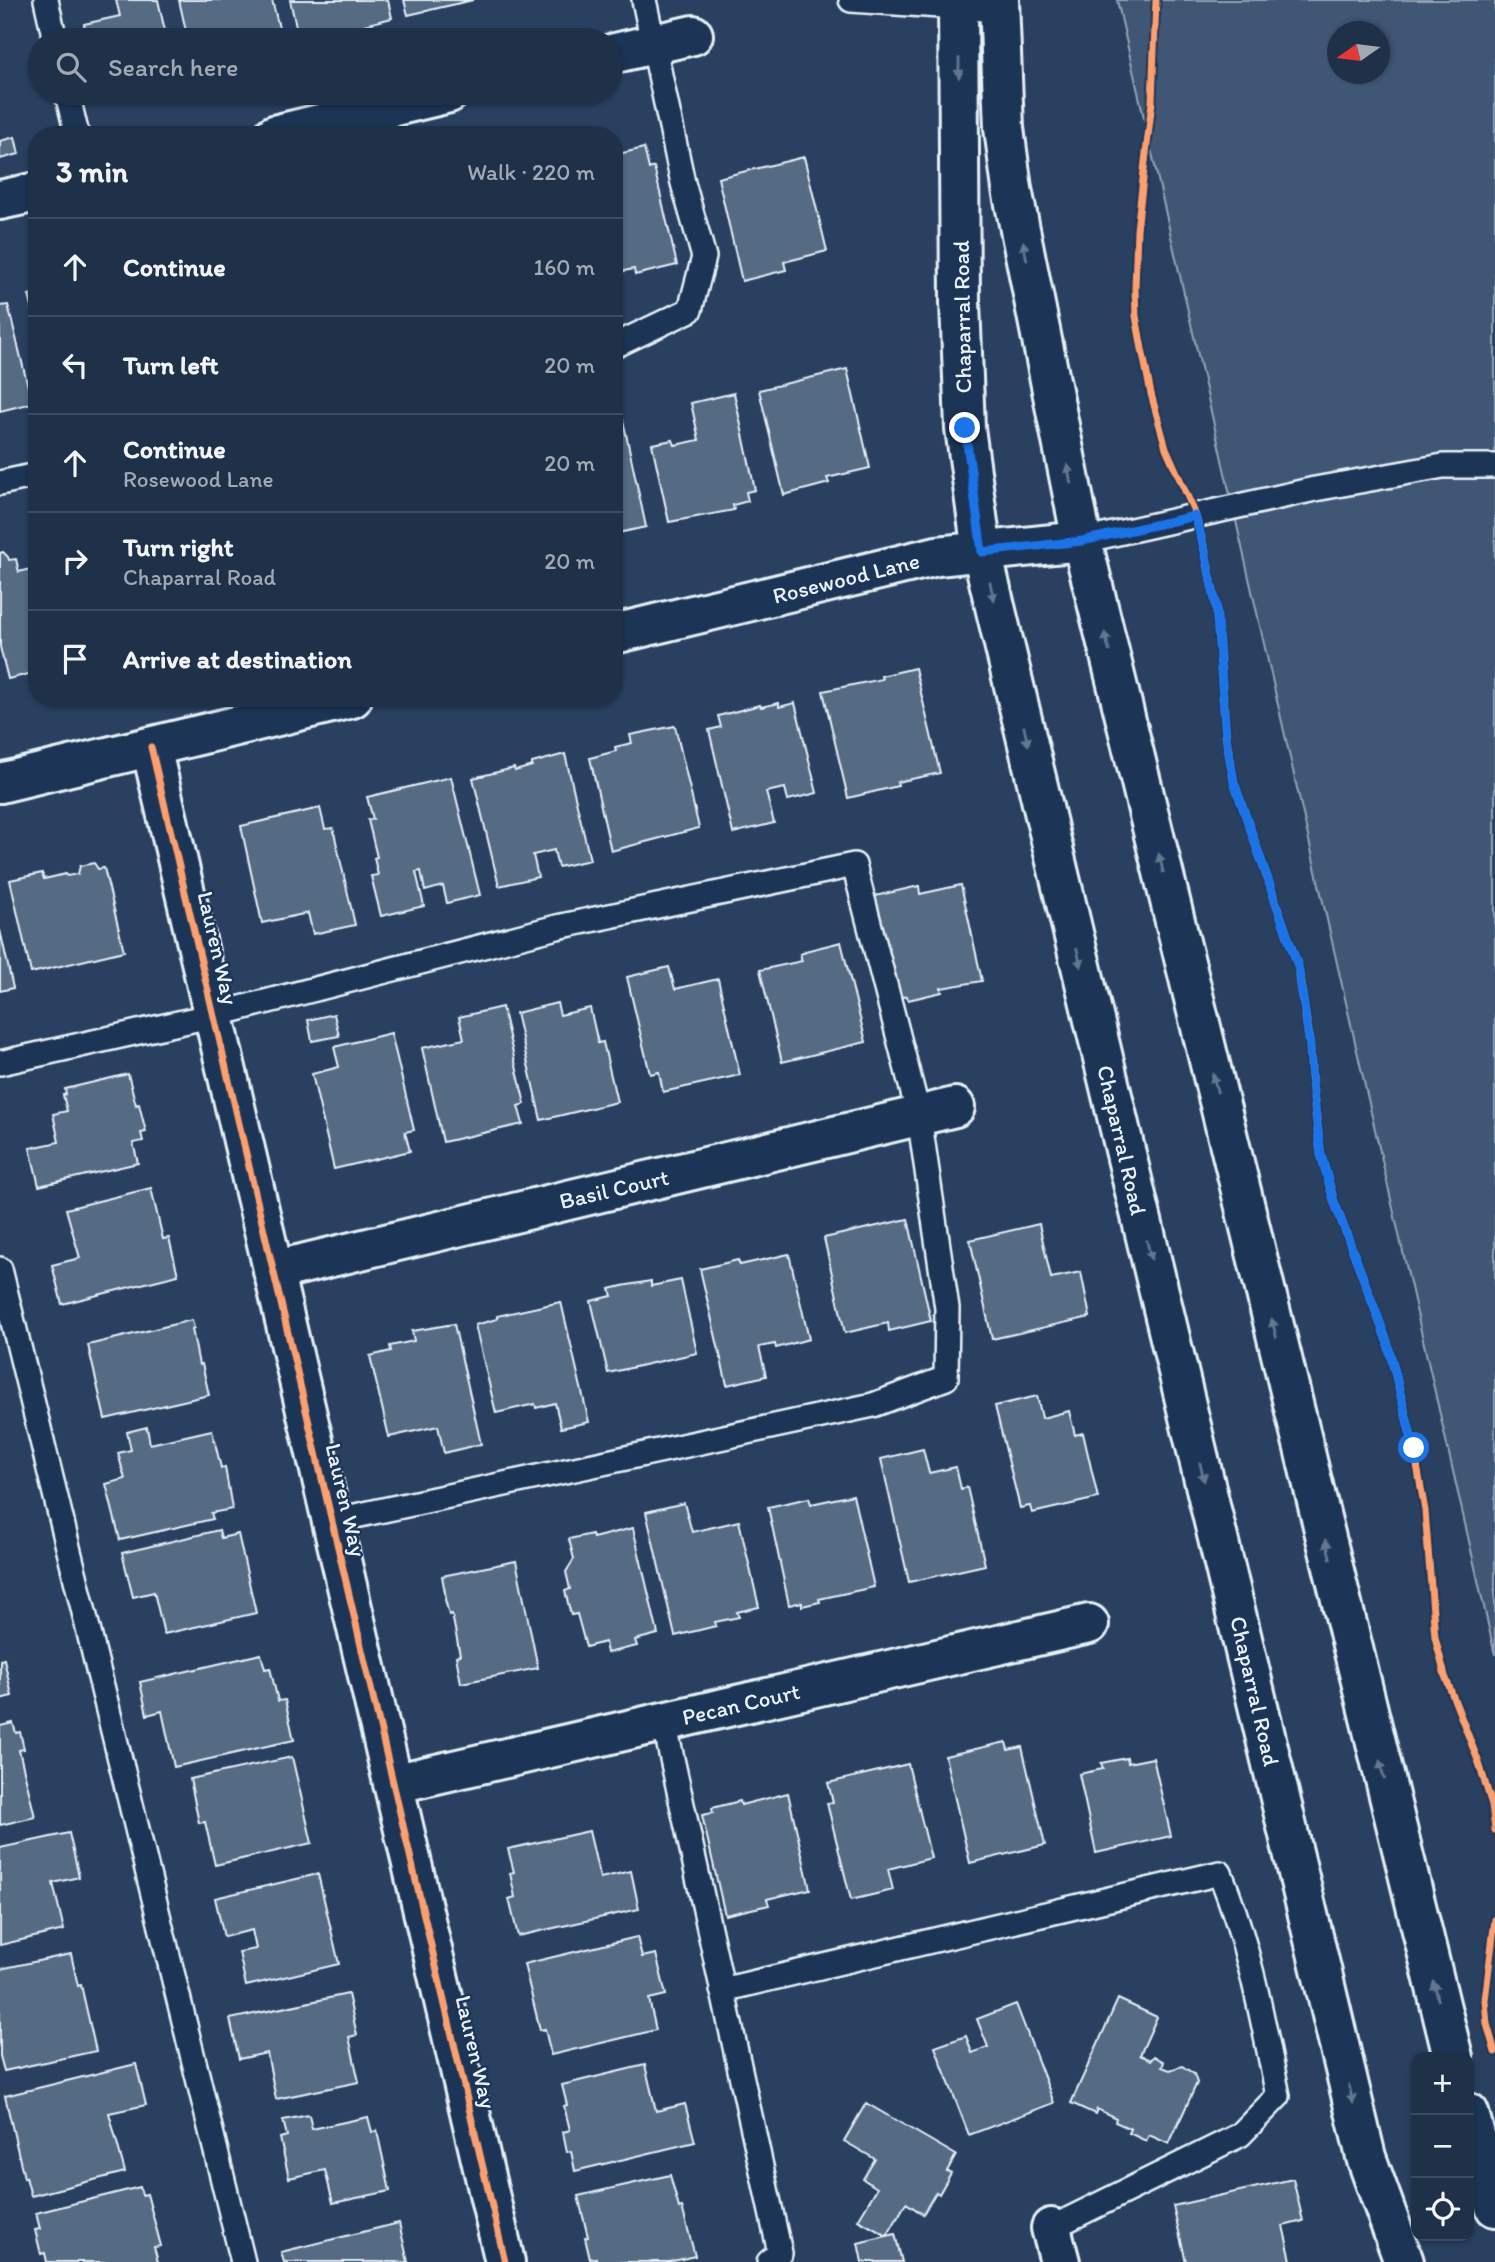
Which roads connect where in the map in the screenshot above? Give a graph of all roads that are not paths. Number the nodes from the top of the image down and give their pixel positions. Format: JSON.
{"nodes":[{"id":1,"x":46,"y":0,"type":"edge"},
{"id":2,"x":644,"y":0,"type":"edge"},
{"id":3,"x":851,"y":0,"type":"edge"},
{"id":4,"x":958,"y":4,"type":"edge"},
{"id":5,"x":999,"y":5,"type":"edge"},
{"id":6,"x":52,"y":28,"type":"edge"},
{"id":7,"x":693,"y":35,"type":"dead end"},
{"id":8,"x":654,"y":44,"type":"junction"},
{"id":9,"x":623,"y":51,"type":"edge"},
{"id":10,"x":70,"y":105,"type":"edge"},
{"id":11,"x":400,"y":105,"type":"edge"},
{"id":12,"x":75,"y":126,"type":"edge"},
{"id":13,"x":312,"y":126,"type":"edge"},
{"id":14,"x":28,"y":194,"type":"edge"},
{"id":15,"x":0,"y":200,"type":"edge"},
{"id":16,"x":623,"y":341,"type":"edge"},
{"id":17,"x":1495,"y":466,"type":"edge"},
{"id":18,"x":28,"y":477,"type":"edge"},
{"id":19,"x":0,"y":483,"type":"edge"},
{"id":20,"x":1082,"y":541,"type":"junction"},
{"id":21,"x":982,"y":552,"type":"junction"},
{"id":22,"x":623,"y":632,"type":"edge"},
{"id":23,"x":315,"y":707,"type":"edge"},
{"id":24,"x":151,"y":747,"type":"junction"},
{"id":25,"x":0,"y":783,"type":"edge"},
{"id":26,"x":214,"y":1015,"type":"junction"},
{"id":27,"x":0,"y":1063,"type":"edge"},
{"id":28,"x":937,"y":1112,"type":"junction"},
{"id":29,"x":0,"y":1269,"type":"edge"},
{"id":30,"x":273,"y":1271,"type":"junction"},
{"id":31,"x":332,"y":1521,"type":"junction"},
{"id":32,"x":1089,"y":1624,"type":"dead end"},
{"id":33,"x":664,"y":1722,"type":"junction"},
{"id":34,"x":393,"y":1784,"type":"junction"},
{"id":35,"x":722,"y":1990,"type":"junction"},
{"id":36,"x":1452,"y":2052,"type":"edge"},
{"id":37,"x":1470,"y":2115,"type":"edge"},
{"id":38,"x":1495,"y":2207,"type":"edge"},
{"id":39,"x":1056,"y":2245,"type":"edge"},
{"id":40,"x":243,"y":2262,"type":"edge"},
{"id":41,"x":505,"y":2262,"type":"edge"},
{"id":42,"x":769,"y":2262,"type":"edge"},
{"id":43,"x":1404,"y":2262,"type":"edge"}],
"edges":[{"from":1,"to":6,"type":"lane"},
{"from":2,"to":8,"type":"lane"},
{"from":3,"to":4,"type":"lane"},
{"from":4,"to":5,"type":"lane"},
{"from":4,"to":21,"type":"main road","name":"Chaparral Road","one_way":true},
{"from":20,"to":5,"type":"main road","one_way":true},
{"from":7,"to":8,"type":"main road"},
{"from":8,"to":9,"type":"main road"},
{"from":8,"to":16,"type":"lane"},
{"from":10,"to":12,"type":"lane"},
{"from":11,"to":13,"type":"main road"},
{"from":14,"to":15,"type":"main road"},
{"from":17,"to":20,"type":"lane"},
{"from":18,"to":19,"type":"lane"},
{"from":20,"to":21,"type":"main road","name":"Rosewood Lane"},
{"from":36,"to":20,"type":"main road","one_way":true},
{"from":21,"to":22,"type":"main road","name":"Rosewood Lane"},
{"from":21,"to":43,"type":"main road","name":"Chaparral Road","one_way":true},
{"from":23,"to":24,"type":"main road"},
{"from":24,"to":25,"type":"main road"},
{"from":24,"to":26,"type":"main road","name":"Lauren Way"},
{"from":26,"to":27,"type":"lane"},
{"from":26,"to":28,"type":"lane"},
{"from":26,"to":30,"type":"main road","name":"Lauren Way"},
{"from":28,"to":30,"type":"main road","name":"Basil Court"},
{"from":28,"to":31,"type":"lane"},
{"from":29,"to":40,"type":"lane"},
{"from":30,"to":31,"type":"main road","name":"Lauren Way"},
{"from":31,"to":34,"type":"main road","name":"Lauren Way"},
{"from":32,"to":33,"type":"main road","name":"Pecan Court"},
{"from":33,"to":34,"type":"main road","name":"Pecan Court"},
{"from":33,"to":35,"type":"lane"},
{"from":34,"to":41,"type":"main road","name":"Lauren Way"},
{"from":35,"to":39,"type":"lane"},
{"from":35,"to":42,"type":"lane"},
{"from":37,"to":38,"type":"main road"}]}
